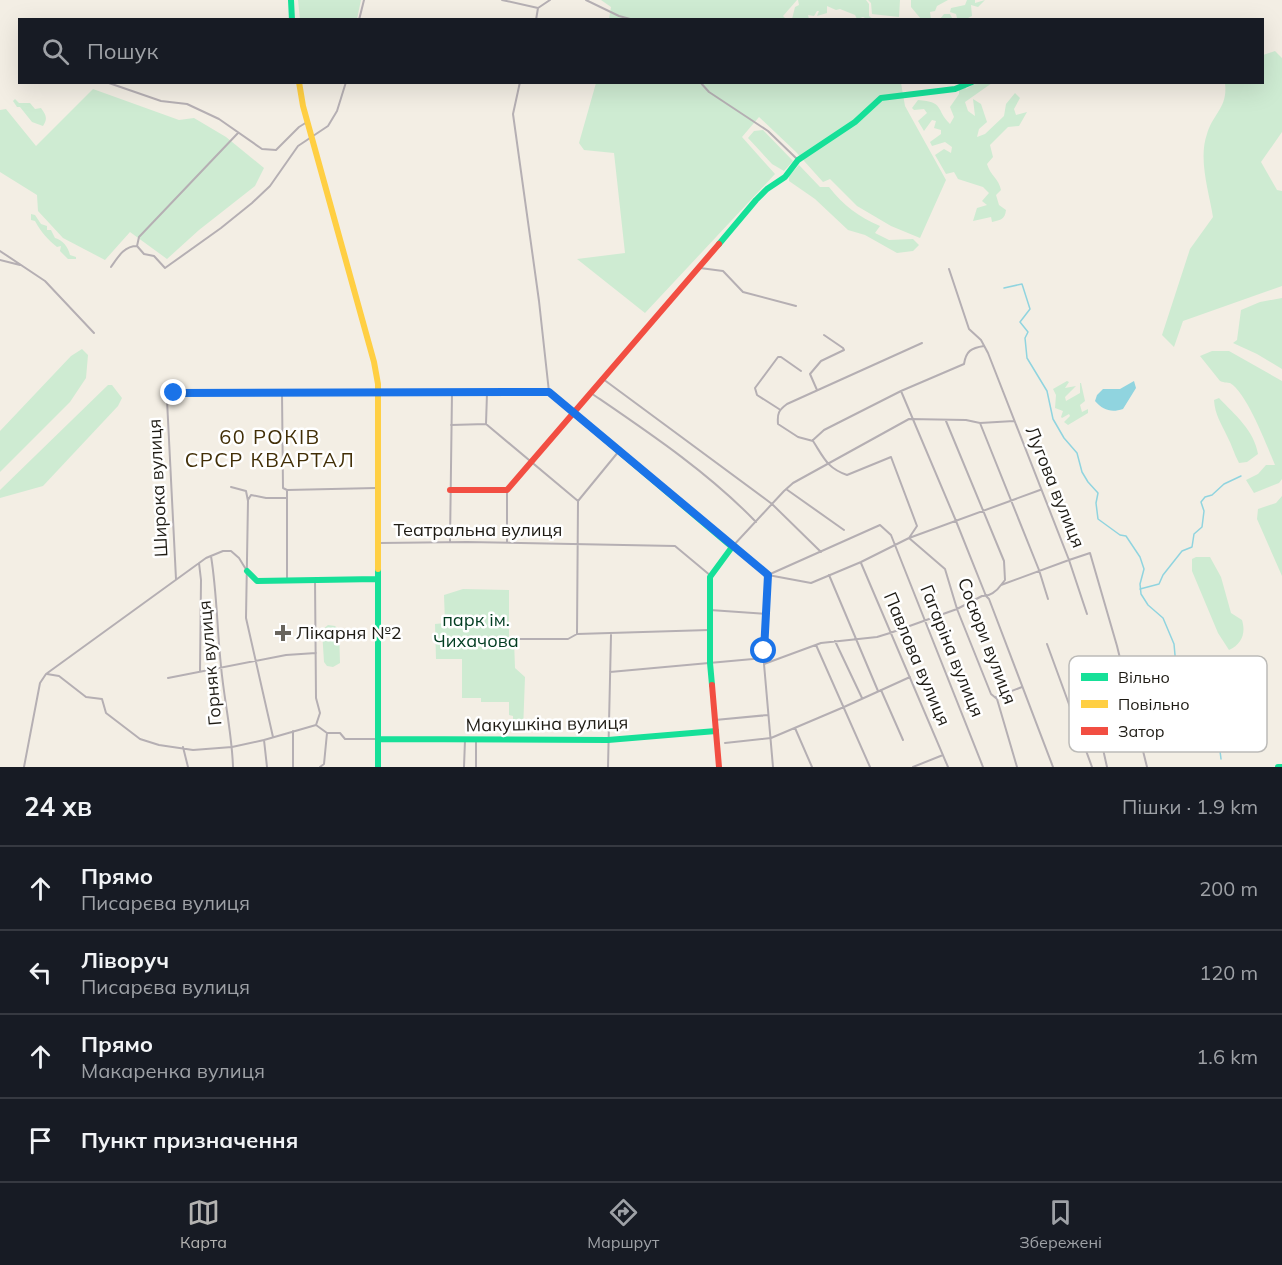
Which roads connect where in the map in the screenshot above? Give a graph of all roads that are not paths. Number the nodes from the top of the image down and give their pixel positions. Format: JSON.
{"nodes":[{"id":1,"x":291,"y":0,"type":"edge"},
{"id":2,"x":364,"y":0,"type":"edge"},
{"id":3,"x":502,"y":0,"type":"edge"},
{"id":4,"x":550,"y":0,"type":"edge"},
{"id":5,"x":586,"y":0,"type":"edge"},
{"id":6,"x":538,"y":8,"type":"junction"},
{"id":7,"x":292,"y":18,"type":"edge"},
{"id":8,"x":360,"y":18,"type":"edge"},
{"id":9,"x":536,"y":18,"type":"edge"},
{"id":10,"x":626,"y":18,"type":"edge"},
{"id":11,"x":112,"y":84,"type":"edge"},
{"id":12,"x":299,"y":84,"type":"edge"},
{"id":13,"x":345,"y":84,"type":"edge"},
{"id":14,"x":520,"y":84,"type":"edge"},
{"id":15,"x":702,"y":84,"type":"edge"},
{"id":16,"x":967,"y":84,"type":"edge"},
{"id":17,"x":307,"y":122,"type":"junction"},
{"id":18,"x":238,"y":133,"type":"junction"},
{"id":19,"x":798,"y":160,"type":"junction"},
{"id":20,"x":137,"y":246,"type":"junction"},
{"id":21,"x":0,"y":251,"type":"edge"},
{"id":22,"x":0,"y":260,"type":"edge"},
{"id":23,"x":25,"y":266,"type":"junction"},
{"id":24,"x":111,"y":267,"type":"dead end"},
{"id":25,"x":700,"y":268,"type":"junction"},
{"id":26,"x":949,"y":269,"type":"dead end"},
{"id":27,"x":796,"y":306,"type":"dead end"},
{"id":28,"x":94,"y":333,"type":"dead end"},
{"id":29,"x":824,"y":335,"type":"dead end"},
{"id":30,"x":922,"y":343,"type":"dead end"},
{"id":31,"x":984,"y":346,"type":"junction"},
{"id":32,"x":801,"y":371,"type":"dead end"},
{"id":33,"x":603,"y":379,"type":"junction"},
{"id":34,"x":818,"y":391,"type":"junction"},
{"id":35,"x":901,"y":391,"type":"junction"},
{"id":36,"x":549,"y":392,"type":"junction"},
{"id":37,"x":282,"y":393,"type":"junction"},
{"id":38,"x":378,"y":393,"type":"junction"},
{"id":39,"x":452,"y":393,"type":"junction"},
{"id":40,"x":487,"y":393,"type":"junction"},
{"id":41,"x":591,"y":393,"type":"junction"},
{"id":42,"x":779,"y":409,"type":"junction"},
{"id":43,"x":574,"y":413,"type":"junction"},
{"id":44,"x":913,"y":421,"type":"junction"},
{"id":45,"x":945,"y":421,"type":"junction"},
{"id":46,"x":1014,"y":421,"type":"junction"},
{"id":47,"x":980,"y":423,"type":"junction"},
{"id":48,"x":486,"y":424,"type":"junction"},
{"id":49,"x":451,"y":425,"type":"junction"},
{"id":50,"x":813,"y":441,"type":"junction"},
{"id":51,"x":619,"y":452,"type":"junction"},
{"id":52,"x":532,"y":463,"type":"junction"},
{"id":53,"x":827,"y":464,"type":"junction"},
{"id":54,"x":231,"y":487,"type":"dead end"},
{"id":55,"x":376,"y":488,"type":"junction"},
{"id":56,"x":786,"y":489,"type":"junction"},
{"id":57,"x":1041,"y":489,"type":"junction"},
{"id":58,"x":286,"y":490,"type":"junction"},
{"id":59,"x":450,"y":490,"type":"junction"},
{"id":60,"x":507,"y":490,"type":"junction"},
{"id":61,"x":287,"y":498,"type":"junction"},
{"id":62,"x":1011,"y":500,"type":"junction"},
{"id":63,"x":248,"y":501,"type":"junction"},
{"id":64,"x":578,"y":501,"type":"junction"},
{"id":65,"x":772,"y":504,"type":"junction"},
{"id":66,"x":983,"y":511,"type":"junction"},
{"id":67,"x":956,"y":521,"type":"junction"},
{"id":68,"x":756,"y":522,"type":"junction"},
{"id":69,"x":844,"y":530,"type":"dead end"},
{"id":70,"x":909,"y":538,"type":"junction"},
{"id":71,"x":450,"y":542,"type":"junction"},
{"id":72,"x":377,"y":543,"type":"junction"},
{"id":73,"x":507,"y":543,"type":"junction"},
{"id":74,"x":578,"y":544,"type":"junction"},
{"id":75,"x":896,"y":545,"type":"junction"},
{"id":76,"x":733,"y":546,"type":"junction"},
{"id":77,"x":821,"y":552,"type":"junction"},
{"id":78,"x":211,"y":556,"type":"junction"},
{"id":79,"x":1069,"y":560,"type":"junction"},
{"id":80,"x":861,"y":562,"type":"junction"},
{"id":81,"x":199,"y":563,"type":"junction"},
{"id":82,"x":1039,"y":570,"type":"junction"},
{"id":83,"x":247,"y":571,"type":"junction"},
{"id":84,"x":768,"y":575,"type":"junction"},
{"id":85,"x":829,"y":575,"type":"junction"},
{"id":86,"x":711,"y":576,"type":"junction"},
{"id":87,"x":176,"y":579,"type":"junction"},
{"id":88,"x":287,"y":579,"type":"junction"},
{"id":89,"x":315,"y":579,"type":"junction"},
{"id":90,"x":377,"y":579,"type":"junction"},
{"id":91,"x":1001,"y":585,"type":"junction"},
{"id":92,"x":986,"y":597,"type":"junction"},
{"id":93,"x":1048,"y":599,"type":"dead end"},
{"id":94,"x":957,"y":609,"type":"junction"},
{"id":95,"x":710,"y":610,"type":"junction"},
{"id":96,"x":766,"y":614,"type":"junction"},
{"id":97,"x":1087,"y":614,"type":"dead end"},
{"id":98,"x":926,"y":621,"type":"junction"},
{"id":99,"x":709,"y":630,"type":"junction"},
{"id":100,"x":890,"y":633,"type":"junction"},
{"id":101,"x":577,"y":634,"type":"junction"},
{"id":102,"x":610,"y":635,"type":"junction"},
{"id":103,"x":516,"y":639,"type":"dead end"},
{"id":104,"x":857,"y":640,"type":"junction"},
{"id":105,"x":835,"y":641,"type":"junction"},
{"id":106,"x":1047,"y":644,"type":"dead end"},
{"id":107,"x":816,"y":645,"type":"junction"},
{"id":108,"x":316,"y":652,"type":"junction"},
{"id":109,"x":1120,"y":656,"type":"edge"},
{"id":110,"x":764,"y":658,"type":"junction"},
{"id":111,"x":256,"y":661,"type":"junction"},
{"id":112,"x":710,"y":663,"type":"junction"},
{"id":113,"x":764,"y":664,"type":"junction"},
{"id":114,"x":221,"y":667,"type":"junction"},
{"id":115,"x":610,"y":672,"type":"junction"},
{"id":116,"x":200,"y":673,"type":"junction"},
{"id":117,"x":46,"y":674,"type":"junction"},
{"id":118,"x":910,"y":677,"type":"junction"},
{"id":119,"x":168,"y":678,"type":"dead end"},
{"id":120,"x":1022,"y":687,"type":"junction"},
{"id":121,"x":880,"y":690,"type":"junction"},
{"id":122,"x":995,"y":697,"type":"junction"},
{"id":123,"x":862,"y":699,"type":"junction"},
{"id":124,"x":1069,"y":703,"type":"edge"},
{"id":125,"x":844,"y":707,"type":"junction"},
{"id":126,"x":768,"y":715,"type":"junction"},
{"id":127,"x":715,"y":720,"type":"junction"},
{"id":128,"x":316,"y":725,"type":"junction"},
{"id":129,"x":795,"y":728,"type":"junction"},
{"id":130,"x":293,"y":731,"type":"junction"},
{"id":131,"x":716,"y":731,"type":"junction"},
{"id":132,"x":327,"y":733,"type":"junction"},
{"id":133,"x":273,"y":737,"type":"junction"},
{"id":134,"x":771,"y":738,"type":"junction"},
{"id":135,"x":378,"y":739,"type":"junction"},
{"id":136,"x":264,"y":740,"type":"junction"},
{"id":137,"x":465,"y":740,"type":"junction"},
{"id":138,"x":476,"y":740,"type":"junction"},
{"id":139,"x":608,"y":740,"type":"junction"},
{"id":140,"x":903,"y":740,"type":"dead end"},
{"id":141,"x":725,"y":743,"type":"dead end"},
{"id":142,"x":183,"y":747,"type":"junction"},
{"id":143,"x":232,"y":747,"type":"junction"},
{"id":144,"x":1087,"y":752,"type":"edge"},
{"id":145,"x":1104,"y":752,"type":"edge"},
{"id":146,"x":1143,"y":752,"type":"edge"},
{"id":147,"x":943,"y":755,"type":"junction"},
{"id":148,"x":918,"y":766,"type":"edge"},
{"id":149,"x":24,"y":767,"type":"edge"},
{"id":150,"x":188,"y":767,"type":"edge"},
{"id":151,"x":233,"y":767,"type":"edge"},
{"id":152,"x":267,"y":767,"type":"edge"},
{"id":153,"x":293,"y":767,"type":"edge"},
{"id":154,"x":321,"y":767,"type":"edge"},
{"id":155,"x":378,"y":767,"type":"edge"},
{"id":156,"x":464,"y":767,"type":"edge"},
{"id":157,"x":476,"y":767,"type":"edge"},
{"id":158,"x":608,"y":767,"type":"edge"},
{"id":159,"x":719,"y":767,"type":"edge"},
{"id":160,"x":773,"y":767,"type":"edge"},
{"id":161,"x":812,"y":767,"type":"edge"},
{"id":162,"x":870,"y":767,"type":"edge"},
{"id":163,"x":913,"y":767,"type":"edge"},
{"id":164,"x":948,"y":767,"type":"edge"},
{"id":165,"x":983,"y":767,"type":"edge"},
{"id":166,"x":1017,"y":767,"type":"edge"},
{"id":167,"x":1053,"y":767,"type":"edge"},
{"id":168,"x":1092,"y":767,"type":"edge"},
{"id":169,"x":1107,"y":767,"type":"edge"},
{"id":170,"x":1147,"y":767,"type":"edge"}],
"edges":[{"from":1,"to":7,"type":"street"},
{"from":2,"to":8,"type":"street"},
{"from":3,"to":6,"type":"street"},
{"from":4,"to":6,"type":"street"},
{"from":5,"to":10,"type":"street"},
{"from":6,"to":9,"type":"street"},
{"from":11,"to":18,"type":"street"},
{"from":12,"to":17,"type":"street"},
{"from":13,"to":20,"type":"street"},
{"from":14,"to":36,"type":"street"},
{"from":15,"to":19,"type":"street"},
{"from":16,"to":19,"type":"street"},
{"from":17,"to":18,"type":"street"},
{"from":17,"to":38,"type":"street"},
{"from":18,"to":20,"type":"street"},
{"from":19,"to":25,"type":"street"},
{"from":20,"to":24,"type":"street"},
{"from":21,"to":23,"type":"street"},
{"from":22,"to":23,"type":"street"},
{"from":23,"to":28,"type":"street"},
{"from":25,"to":27,"type":"street"},
{"from":25,"to":33,"type":"street"},
{"from":26,"to":31,"type":"street","name":"Лугова вулиця"},
{"from":29,"to":34,"type":"street"},
{"from":30,"to":34,"type":"street"},
{"from":31,"to":35,"type":"street"},
{"from":31,"to":46,"type":"street","name":"Лугова вулиця"},
{"from":32,"to":42,"type":"street"},
{"from":33,"to":41,"type":"street"},
{"from":33,"to":65,"type":"street"},
{"from":34,"to":42,"type":"street"},
{"from":35,"to":44,"type":"street"},
{"from":35,"to":50,"type":"street"},
{"from":36,"to":40,"type":"street"},
{"from":36,"to":43,"type":"street"},
{"from":37,"to":38,"type":"street"},
{"from":37,"to":58,"type":"street"},
{"from":37,"to":87,"type":"street","name":"Широка вулиця"},
{"from":38,"to":39,"type":"street"},
{"from":38,"to":55,"type":"street"},
{"from":39,"to":40,"type":"street"},
{"from":39,"to":49,"type":"street"},
{"from":40,"to":48,"type":"street"},
{"from":41,"to":43,"type":"street"},
{"from":41,"to":68,"type":"street"},
{"from":42,"to":50,"type":"street"},
{"from":43,"to":51,"type":"street"},
{"from":43,"to":52,"type":"street"},
{"from":44,"to":45,"type":"street"},
{"from":44,"to":53,"type":"street"},
{"from":44,"to":67,"type":"street"},
{"from":45,"to":47,"type":"street"},
{"from":45,"to":66,"type":"street"},
{"from":46,"to":47,"type":"street"},
{"from":46,"to":57,"type":"street","name":"Лугова вулиця"},
{"from":47,"to":62,"type":"street"},
{"from":48,"to":49,"type":"street"},
{"from":48,"to":52,"type":"street"},
{"from":49,"to":59,"type":"street"},
{"from":50,"to":53,"type":"street"},
{"from":51,"to":64,"type":"street"},
{"from":51,"to":76,"type":"street"},
{"from":52,"to":60,"type":"street"},
{"from":52,"to":64,"type":"street"},
{"from":53,"to":56,"type":"street"},
{"from":53,"to":70,"type":"street"},
{"from":54,"to":63,"type":"street"},
{"from":55,"to":58,"type":"street"},
{"from":55,"to":72,"type":"street"},
{"from":56,"to":65,"type":"street"},
{"from":56,"to":69,"type":"street"},
{"from":57,"to":62,"type":"street"},
{"from":57,"to":79,"type":"street","name":"Лугова вулиця"},
{"from":58,"to":61,"type":"street"},
{"from":59,"to":60,"type":"street"},
{"from":59,"to":71,"type":"street"},
{"from":60,"to":73,"type":"street"},
{"from":61,"to":63,"type":"street"},
{"from":61,"to":88,"type":"street"},
{"from":62,"to":66,"type":"street"},
{"from":62,"to":82,"type":"street"},
{"from":63,"to":83,"type":"street"},
{"from":64,"to":74,"type":"street"},
{"from":65,"to":68,"type":"street"},
{"from":65,"to":77,"type":"street"},
{"from":66,"to":67,"type":"street"},
{"from":66,"to":91,"type":"street"},
{"from":67,"to":70,"type":"street"},
{"from":67,"to":92,"type":"street"},
{"from":68,"to":76,"type":"street"},
{"from":70,"to":75,"type":"street"},
{"from":70,"to":94,"type":"street","name":"Сосюри вулиця"},
{"from":71,"to":72,"type":"street","name":"Театральна вулиця"},
{"from":71,"to":73,"type":"street","name":"Театральна вулиця"},
{"from":72,"to":90,"type":"street"},
{"from":73,"to":74,"type":"street","name":"Театральна вулиця"},
{"from":74,"to":86,"type":"street","name":"Театральна вулиця"},
{"from":74,"to":101,"type":"street"},
{"from":75,"to":77,"type":"street"},
{"from":75,"to":80,"type":"street"},
{"from":75,"to":98,"type":"street","name":"Гагаріна вулиця"},
{"from":76,"to":84,"type":"street"},
{"from":76,"to":86,"type":"street"},
{"from":77,"to":84,"type":"street"},
{"from":78,"to":81,"type":"street"},
{"from":78,"to":83,"type":"street"},
{"from":78,"to":114,"type":"street","name":"Горняк вулиця"},
{"from":79,"to":82,"type":"street"},
{"from":79,"to":97,"type":"street"},
{"from":79,"to":109,"type":"street","name":"Лугова вулиця"},
{"from":80,"to":85,"type":"street"},
{"from":80,"to":100,"type":"street","name":"Павлова вулиця"},
{"from":81,"to":87,"type":"street"},
{"from":81,"to":116,"type":"street"},
{"from":82,"to":91,"type":"street"},
{"from":82,"to":93,"type":"street"},
{"from":83,"to":88,"type":"street"},
{"from":83,"to":111,"type":"street"},
{"from":84,"to":85,"type":"street"},
{"from":84,"to":96,"type":"street"},
{"from":85,"to":104,"type":"street"},
{"from":86,"to":95,"type":"street"},
{"from":87,"to":117,"type":"street"},
{"from":88,"to":89,"type":"street"},
{"from":89,"to":90,"type":"street"},
{"from":89,"to":108,"type":"street"},
{"from":90,"to":135,"type":"street"},
{"from":91,"to":92,"type":"street"},
{"from":92,"to":94,"type":"street"},
{"from":92,"to":120,"type":"street"},
{"from":94,"to":98,"type":"street"},
{"from":94,"to":122,"type":"street","name":"Сосюри вулиця"},
{"from":95,"to":96,"type":"street"},
{"from":95,"to":99,"type":"street"},
{"from":96,"to":110,"type":"street"},
{"from":98,"to":100,"type":"street"},
{"from":98,"to":165,"type":"street","name":"Гагаріна вулиця"},
{"from":99,"to":102,"type":"street"},
{"from":99,"to":112,"type":"street"},
{"from":100,"to":104,"type":"street"},
{"from":100,"to":118,"type":"street","name":"Павлова вулиця"},
{"from":101,"to":102,"type":"street"},
{"from":101,"to":103,"type":"street"},
{"from":102,"to":115,"type":"street"},
{"from":104,"to":105,"type":"street"},
{"from":104,"to":121,"type":"street"},
{"from":105,"to":107,"type":"street"},
{"from":105,"to":123,"type":"street"},
{"from":106,"to":124,"type":"street"},
{"from":107,"to":113,"type":"street"},
{"from":107,"to":125,"type":"street"},
{"from":108,"to":111,"type":"street"},
{"from":108,"to":128,"type":"street"},
{"from":110,"to":112,"type":"street"},
{"from":110,"to":113,"type":"street"},
{"from":111,"to":114,"type":"street"},
{"from":111,"to":133,"type":"street"},
{"from":112,"to":115,"type":"street"},
{"from":112,"to":127,"type":"street"},
{"from":113,"to":126,"type":"street"},
{"from":114,"to":116,"type":"street"},
{"from":114,"to":143,"type":"street","name":"Горняк вулиця"},
{"from":115,"to":139,"type":"street"},
{"from":116,"to":119,"type":"street"},
{"from":117,"to":142,"type":"street"},
{"from":117,"to":149,"type":"street"},
{"from":118,"to":121,"type":"street"},
{"from":118,"to":147,"type":"street","name":"Павлова вулиця"},
{"from":120,"to":122,"type":"street"},
{"from":120,"to":167,"type":"street"},
{"from":121,"to":123,"type":"street"},
{"from":121,"to":140,"type":"street"},
{"from":122,"to":166,"type":"street","name":"Сосюри вулиця"},
{"from":123,"to":125,"type":"street"},
{"from":125,"to":129,"type":"street"},
{"from":125,"to":162,"type":"street"},
{"from":126,"to":127,"type":"street"},
{"from":126,"to":134,"type":"street"},
{"from":127,"to":131,"type":"street"},
{"from":128,"to":130,"type":"street"},
{"from":128,"to":132,"type":"street"},
{"from":129,"to":134,"type":"street"},
{"from":129,"to":161,"type":"street"},
{"from":130,"to":133,"type":"street"},
{"from":130,"to":153,"type":"street"},
{"from":131,"to":139,"type":"street","name":"Макушкіна вулиця"},
{"from":131,"to":159,"type":"street"},
{"from":132,"to":135,"type":"street"},
{"from":132,"to":154,"type":"street"},
{"from":133,"to":136,"type":"street"},
{"from":134,"to":141,"type":"street"},
{"from":134,"to":160,"type":"street"},
{"from":135,"to":137,"type":"street","name":"Макушкіна вулиця"},
{"from":135,"to":155,"type":"street"},
{"from":136,"to":143,"type":"street"},
{"from":136,"to":152,"type":"street"},
{"from":137,"to":138,"type":"street","name":"Макушкіна вулиця"},
{"from":137,"to":156,"type":"street"},
{"from":138,"to":139,"type":"street","name":"Макушкіна вулиця"},
{"from":138,"to":157,"type":"street"},
{"from":139,"to":158,"type":"street"},
{"from":142,"to":143,"type":"street"},
{"from":142,"to":150,"type":"street"},
{"from":143,"to":151,"type":"street","name":"Горняк вулиця"},
{"from":144,"to":168,"type":"street"},
{"from":145,"to":169,"type":"street"},
{"from":146,"to":170,"type":"street","name":"Лугова вулиця"},
{"from":147,"to":148,"type":"street"},
{"from":147,"to":164,"type":"street","name":"Павлова вулиця"},
{"from":148,"to":163,"type":"street"}]}
